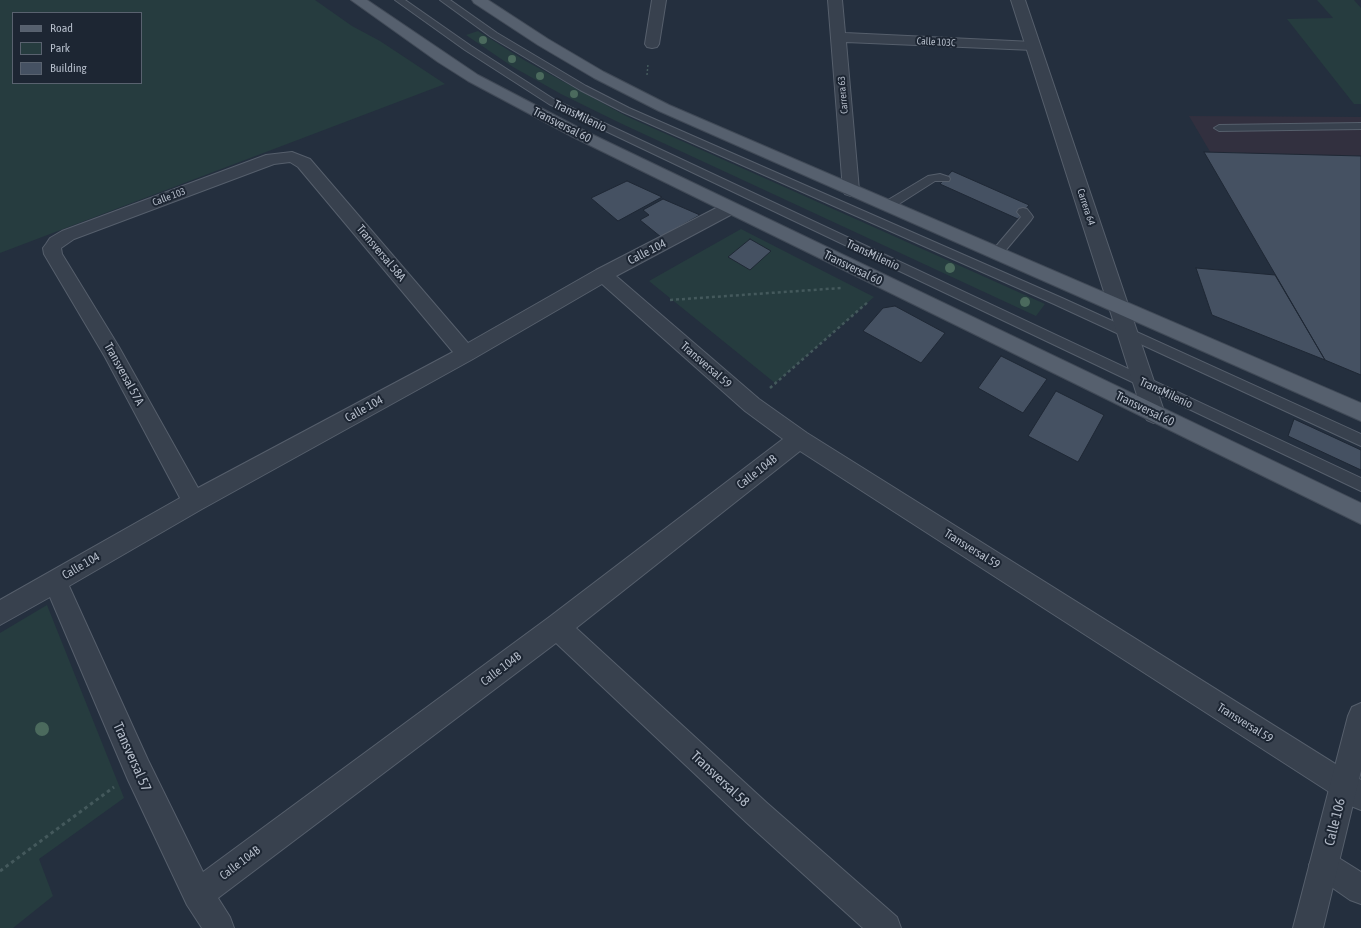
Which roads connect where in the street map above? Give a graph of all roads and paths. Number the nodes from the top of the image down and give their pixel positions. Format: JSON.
{"nodes":[{"id":1,"x":358,"y":0,"type":"edge"},
{"id":2,"x":399,"y":0,"type":"edge"},
{"id":3,"x":444,"y":0,"type":"edge"},
{"id":4,"x":480,"y":0,"type":"edge"},
{"id":5,"x":660,"y":0,"type":"edge"},
{"id":6,"x":835,"y":0,"type":"edge"},
{"id":7,"x":1018,"y":0,"type":"edge"},
{"id":8,"x":838,"y":37,"type":"junction"},
{"id":9,"x":652,"y":44,"type":"dead end"},
{"id":10,"x":1033,"y":46,"type":"junction"},
{"id":11,"x":1361,"y":126,"type":"edge"},
{"id":12,"x":1219,"y":128,"type":"dead end"},
{"id":13,"x":292,"y":157,"type":"joint"},
{"id":14,"x":945,"y":179,"type":"dead end"},
{"id":15,"x":851,"y":190,"type":"junction"},
{"id":16,"x":887,"y":206,"type":"junction"},
{"id":17,"x":730,"y":208,"type":"junction"},
{"id":18,"x":1023,"y":212,"type":"dead end"},
{"id":19,"x":52,"y":248,"type":"joint"},
{"id":20,"x":996,"y":254,"type":"junction"},
{"id":21,"x":603,"y":275,"type":"junction"},
{"id":22,"x":844,"y":288,"type":"dead end"},
{"id":23,"x":874,"y":297,"type":"dead end"},
{"id":24,"x":635,"y":302,"type":"junction"},
{"id":25,"x":1119,"y":308,"type":"junction"},
{"id":26,"x":1127,"y":334,"type":"junction"},
{"id":27,"x":466,"y":354,"type":"junction"},
{"id":28,"x":1144,"y":383,"type":"junction"},
{"id":29,"x":752,"y":405,"type":"junction"},
{"id":30,"x":1361,"y":412,"type":"edge"},
{"id":31,"x":1154,"y":414,"type":"junction"},
{"id":32,"x":799,"y":439,"type":"junction"},
{"id":33,"x":1361,"y":440,"type":"edge"},
{"id":34,"x":1361,"y":485,"type":"edge"},
{"id":35,"x":194,"y":502,"type":"junction"},
{"id":36,"x":1361,"y":514,"type":"edge"},
{"id":37,"x":55,"y":581,"type":"junction"},
{"id":38,"x":0,"y":614,"type":"edge"},
{"id":39,"x":558,"y":627,"type":"junction"},
{"id":40,"x":1361,"y":716,"type":"edge"},
{"id":41,"x":138,"y":770,"type":"junction"},
{"id":42,"x":1353,"y":791,"type":"edge"},
{"id":43,"x":1324,"y":865,"type":"junction"},
{"id":44,"x":0,"y":871,"type":"edge"},
{"id":45,"x":1361,"y":889,"type":"edge"},
{"id":46,"x":198,"y":894,"type":"junction"},
{"id":47,"x":219,"y":928,"type":"edge"},
{"id":48,"x":886,"y":928,"type":"edge"},
{"id":49,"x":1308,"y":928,"type":"edge"}],
"edges":[{"from":1,"to":17,"type":"main road","name":"Transversal 60"},
{"from":2,"to":28,"type":"lane","name":"TransMilenio"},
{"from":3,"to":26,"type":"lane"},
{"from":4,"to":15,"type":"main road"},
{"from":5,"to":9,"type":"street"},
{"from":6,"to":8,"type":"street","name":"Carrera 63"},
{"from":7,"to":10,"type":"street","name":"Carrera 64"},
{"from":8,"to":10,"type":"street","name":"Calle 103C"},
{"from":8,"to":15,"type":"street","name":"Carrera 63"},
{"from":10,"to":25,"type":"street","name":"Carrera 64"},
{"from":11,"to":12,"type":"lane"},
{"from":13,"to":19,"type":"street","name":"Calle 103"},
{"from":13,"to":27,"type":"street","name":"Transversal 58A"},
{"from":14,"to":16,"type":"lane"},
{"from":15,"to":16,"type":"main road"},
{"from":16,"to":20,"type":"main road"},
{"from":17,"to":21,"type":"street","name":"Calle 104"},
{"from":17,"to":31,"type":"main road","name":"Transversal 60"},
{"from":18,"to":20,"type":"lane"},
{"from":19,"to":35,"type":"street","name":"Transversal 57A"},
{"from":20,"to":25,"type":"main road"},
{"from":21,"to":24,"type":"street","name":"Transversal 59"},
{"from":21,"to":27,"type":"street","name":"Calle 104"},
{"from":22,"to":24,"type":"path"},
{"from":23,"to":29,"type":"path"},
{"from":24,"to":29,"type":"street","name":"Transversal 59"},
{"from":25,"to":26,"type":"street","name":"Carrera 64"},
{"from":25,"to":30,"type":"main road"},
{"from":26,"to":28,"type":"street","name":"Carrera 64"},
{"from":26,"to":33,"type":"lane"},
{"from":27,"to":35,"type":"street","name":"Calle 104"},
{"from":28,"to":31,"type":"street","name":"Carrera 64"},
{"from":28,"to":34,"type":"lane","name":"TransMilenio"},
{"from":29,"to":32,"type":"street","name":"Transversal 59"},
{"from":31,"to":36,"type":"main road","name":"Transversal 60"},
{"from":32,"to":39,"type":"street","name":"Calle 104B"},
{"from":32,"to":42,"type":"street","name":"Transversal 59"},
{"from":35,"to":37,"type":"street","name":"Calle 104"},
{"from":37,"to":38,"type":"street","name":"Calle 104"},
{"from":37,"to":41,"type":"street","name":"Transversal 57"},
{"from":39,"to":46,"type":"street","name":"Calle 104B"},
{"from":39,"to":48,"type":"street","name":"Transversal 58"},
{"from":40,"to":42,"type":"street","name":"Calle 106"},
{"from":41,"to":44,"type":"path"},
{"from":41,"to":46,"type":"street","name":"Transversal 57"},
{"from":42,"to":43,"type":"street","name":"Calle 106"},
{"from":43,"to":45,"type":"street"},
{"from":43,"to":49,"type":"street","name":"Calle 106"},
{"from":46,"to":47,"type":"street","name":"Transversal 57"}]}
